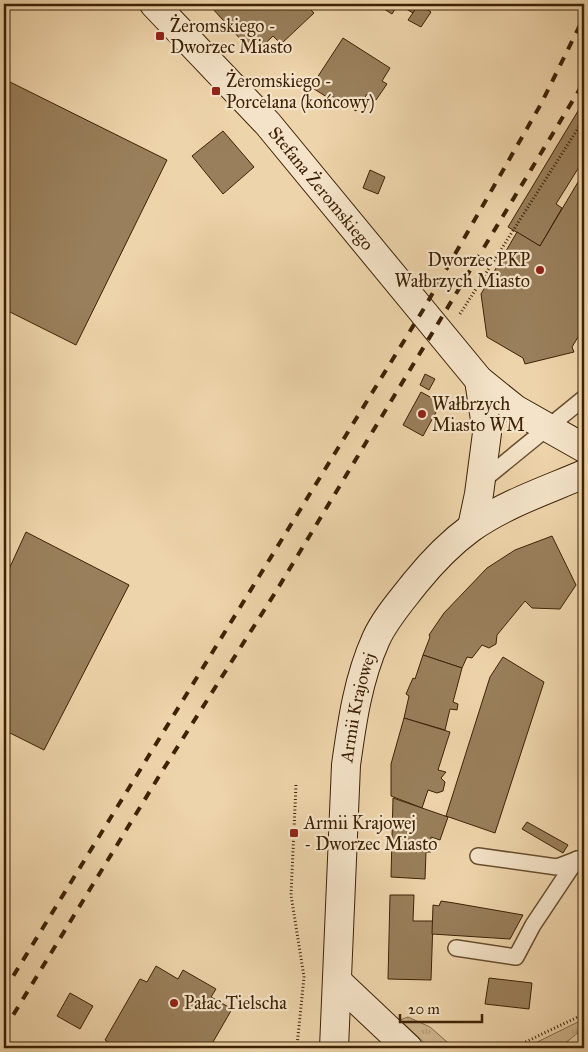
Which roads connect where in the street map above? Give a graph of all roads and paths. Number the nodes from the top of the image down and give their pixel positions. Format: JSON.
{"nodes":[{"id":1,"x":154,"y":4,"type":"edge"},
{"id":2,"x":584,"y":119,"type":"edge"},
{"id":3,"x":458,"y":316,"type":"dead end"},
{"id":4,"x":479,"y":380,"type":"junction"},
{"id":5,"x":584,"y":398,"type":"edge"},
{"id":6,"x":548,"y":428,"type":"junction"},
{"id":7,"x":584,"y":448,"type":"edge"},
{"id":8,"x":584,"y":474,"type":"edge"},
{"id":9,"x":481,"y":482,"type":"junction"},
{"id":10,"x":472,"y":527,"type":"junction"},
{"id":11,"x":296,"y":785,"type":"dead end"},
{"id":12,"x":478,"y":856,"type":"dead end"},
{"id":13,"x":581,"y":858,"type":"edge"},
{"id":14,"x":456,"y":948,"type":"dead end"},
{"id":15,"x":338,"y":982,"type":"junction"},
{"id":16,"x":584,"y":1014,"type":"edge"},
{"id":17,"x":297,"y":1046,"type":"dead end"},
{"id":18,"x":334,"y":1048,"type":"edge"},
{"id":19,"x":408,"y":1048,"type":"edge"},
{"id":20,"x":513,"y":1048,"type":"edge"}],
"edges":[{"from":1,"to":4,"type":"main road","name":"Stefana Żeromskiego"},
{"from":2,"to":3,"type":"path"},
{"from":4,"to":6,"type":"main road","name":"Stefana Żeromskiego"},
{"from":4,"to":9,"type":"main road"},
{"from":5,"to":6,"type":"lane"},
{"from":6,"to":7,"type":"main road","name":"Stefana Żeromskiego"},
{"from":6,"to":9,"type":"lane"},
{"from":8,"to":10,"type":"main road","name":"Armii Krajowej"},
{"from":9,"to":10,"type":"main road"},
{"from":10,"to":15,"type":"main road","name":"Armii Krajowej"},
{"from":11,"to":17,"type":"path"},
{"from":12,"to":13,"type":"lane"},
{"from":13,"to":14,"type":"lane"},
{"from":15,"to":18,"type":"main road","name":"Armii Krajowej"},
{"from":15,"to":19,"type":"main road"},
{"from":16,"to":20,"type":"path"}]}
